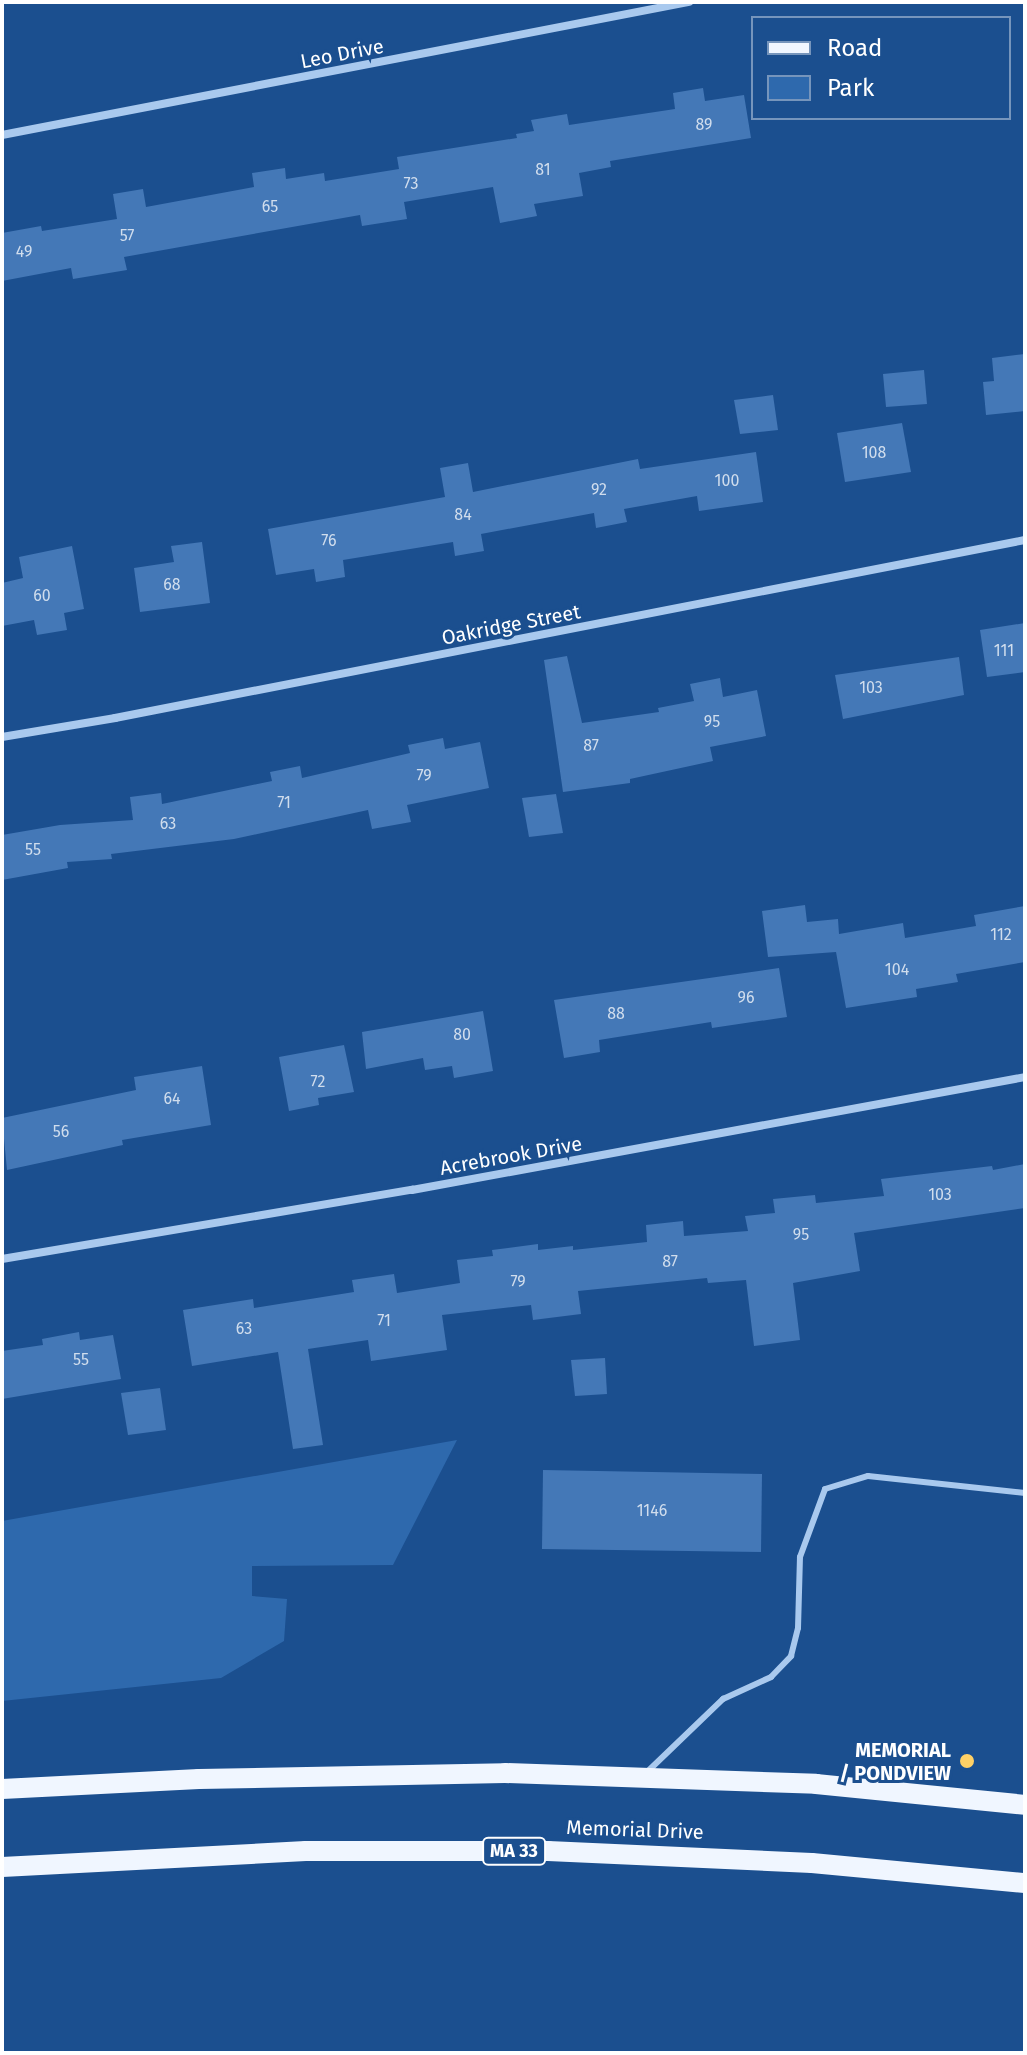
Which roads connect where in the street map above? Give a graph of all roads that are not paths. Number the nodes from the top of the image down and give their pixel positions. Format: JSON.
{"nodes":[{"id":1,"x":689,"y":2,"type":"edge"},
{"id":2,"x":2,"y":135,"type":"edge"},
{"id":3,"x":1025,"y":540,"type":"edge"},
{"id":4,"x":2,"y":737,"type":"edge"},
{"id":5,"x":1025,"y":1077,"type":"edge"},
{"id":6,"x":2,"y":1259,"type":"edge"},
{"id":7,"x":1025,"y":1493,"type":"edge"},
{"id":8,"x":644,"y":1776,"type":"junction"},
{"id":9,"x":2,"y":1789,"type":"edge"},
{"id":10,"x":1025,"y":1805,"type":"edge"},
{"id":11,"x":2,"y":1867,"type":"edge"},
{"id":12,"x":1025,"y":1883,"type":"edge"}],
"edges":[{"from":1,"to":2,"type":"street","name":"Leo Drive"},
{"from":3,"to":4,"type":"street","name":"Oakridge Street"},
{"from":5,"to":6,"type":"street","name":"Acrebrook Drive"},
{"from":7,"to":8,"type":"lane"},
{"from":8,"to":9,"type":"main road"},
{"from":8,"to":10,"type":"main road"},
{"from":11,"to":12,"type":"main road","name":"Memorial Drive","number":"MA 33"}]}
